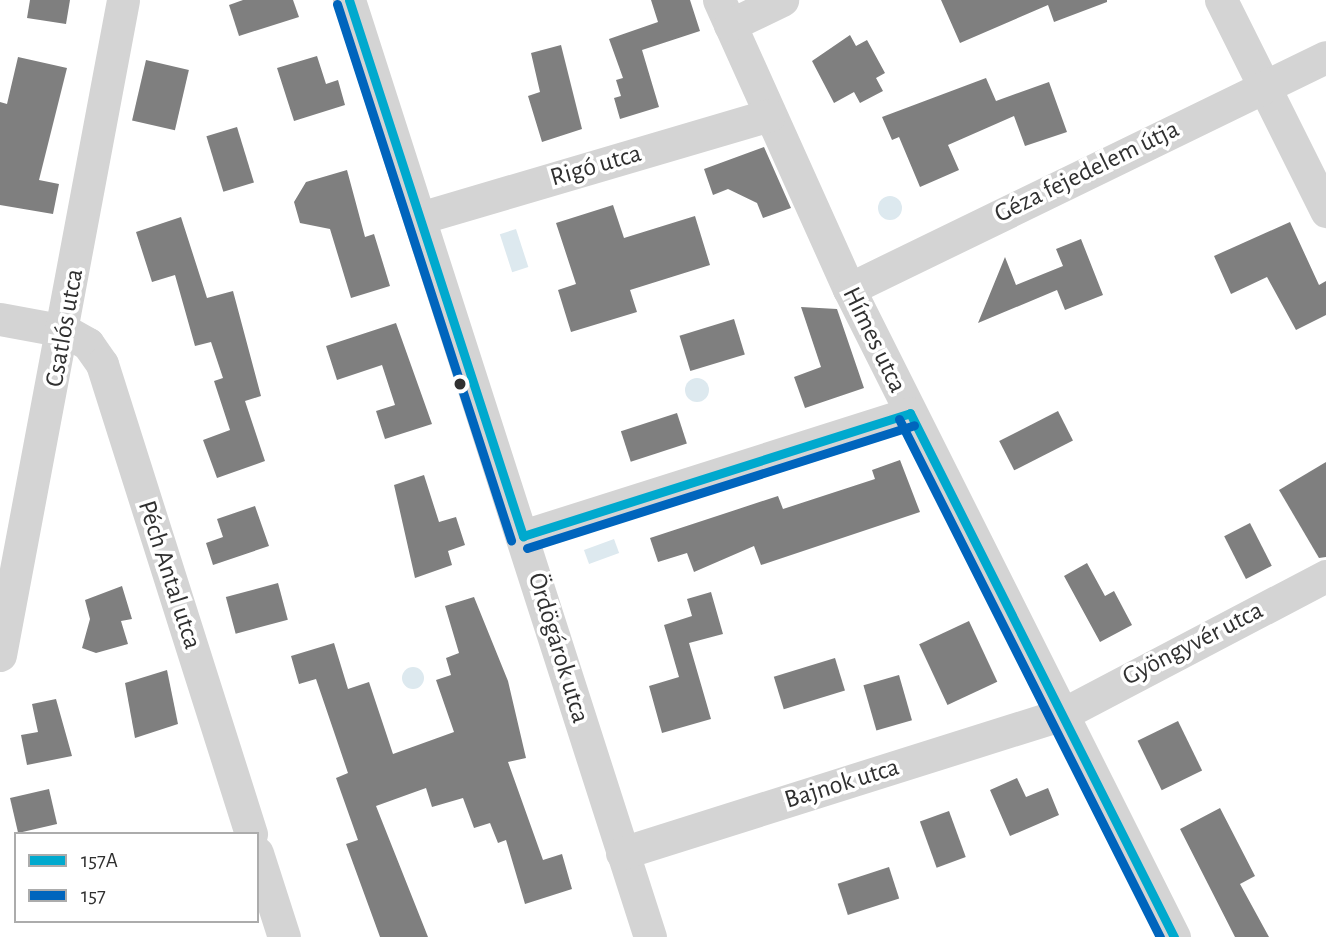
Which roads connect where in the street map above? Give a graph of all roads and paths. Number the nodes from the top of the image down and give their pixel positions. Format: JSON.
{"nodes":[{"id":1,"x":123,"y":0,"type":"edge"},
{"id":2,"x":349,"y":0,"type":"edge"},
{"id":3,"x":782,"y":0,"type":"edge"},
{"id":4,"x":1221,"y":0,"type":"edge"},
{"id":5,"x":724,"y":13,"type":"edge"},
{"id":6,"x":1326,"y":57,"type":"edge"},
{"id":7,"x":1259,"y":88,"type":"junction"},
{"id":8,"x":769,"y":115,"type":"junction"},
{"id":9,"x":1326,"y":211,"type":"edge"},
{"id":10,"x":423,"y":217,"type":"junction"},
{"id":11,"x":849,"y":289,"type":"junction"},
{"id":12,"x":0,"y":319,"type":"edge"},
{"id":13,"x":65,"y":331,"type":"junction"},
{"id":14,"x":910,"y":413,"type":"junction"},
{"id":15,"x":523,"y":536,"type":"junction"},
{"id":16,"x":1326,"y":576,"type":"edge"},
{"id":17,"x":0,"y":655,"type":"edge"},
{"id":18,"x":1062,"y":715,"type":"junction"},
{"id":19,"x":250,"y":832,"type":"edge"},
{"id":20,"x":622,"y":853,"type":"junction"},
{"id":21,"x":259,"y":859,"type":"edge"},
{"id":22,"x":284,"y":937,"type":"edge"},
{"id":23,"x":650,"y":937,"type":"edge"},
{"id":24,"x":1174,"y":937,"type":"edge"}],
"edges":[{"from":1,"to":13,"type":"street","name":"Csatlós utca"},
{"from":2,"to":10,"type":"street","name":"Ördögárok utca"},
{"from":3,"to":5,"type":"street"},
{"from":4,"to":7,"type":"street"},
{"from":5,"to":8,"type":"street","name":"Hímes utca"},
{"from":6,"to":7,"type":"street","name":"Géza fejedelem útja"},
{"from":7,"to":9,"type":"street"},
{"from":7,"to":11,"type":"street","name":"Géza fejedelem útja"},
{"from":8,"to":10,"type":"street","name":"Rigó utca"},
{"from":8,"to":11,"type":"street","name":"Hímes utca"},
{"from":10,"to":15,"type":"street","name":"Ördögárok utca"},
{"from":11,"to":14,"type":"street","name":"Hímes utca"},
{"from":12,"to":13,"type":"street"},
{"from":13,"to":17,"type":"street","name":"Csatlós utca"},
{"from":13,"to":19,"type":"street","name":"Péch Antal utca"},
{"from":14,"to":15,"type":"street"},
{"from":14,"to":18,"type":"street","name":"Hímes utca"},
{"from":15,"to":20,"type":"street","name":"Ördögárok utca"},
{"from":16,"to":18,"type":"street","name":"Gyöngyvér utca"},
{"from":18,"to":20,"type":"street","name":"Bajnok utca"},
{"from":18,"to":24,"type":"street","name":"Hímes utca"},
{"from":20,"to":23,"type":"street","name":"Ördögárok utca"},
{"from":21,"to":22,"type":"street"}]}
